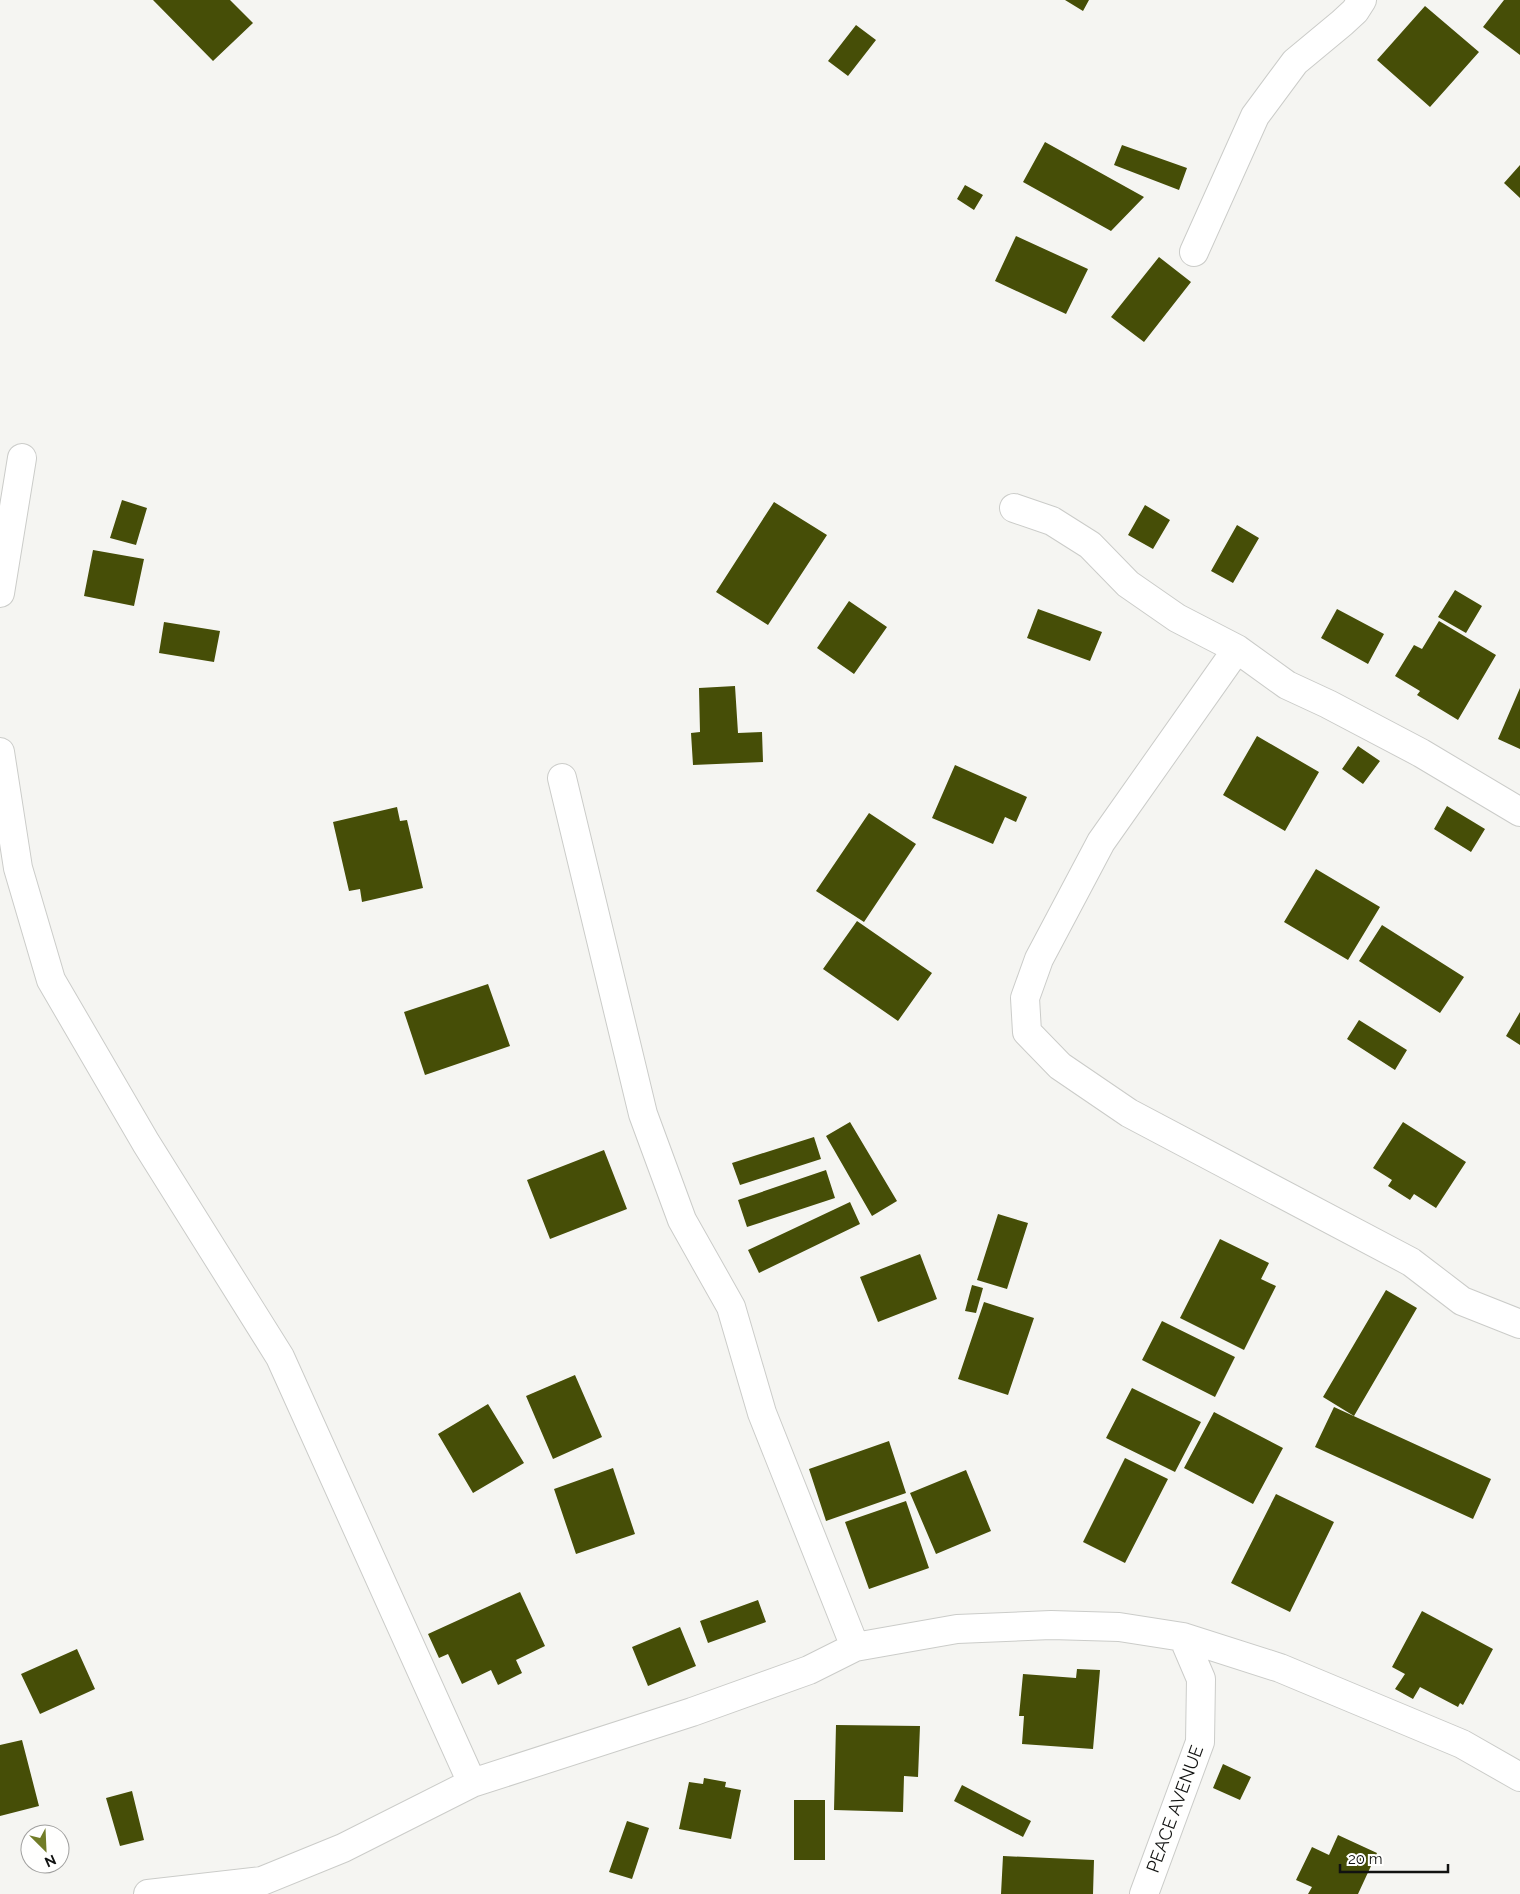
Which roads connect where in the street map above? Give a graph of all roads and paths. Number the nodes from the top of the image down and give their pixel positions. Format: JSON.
{"nodes":[{"id":1,"x":1362,"y":0,"type":"edge"},
{"id":2,"x":1194,"y":252,"type":"dead end"},
{"id":3,"x":22,"y":458,"type":"dead end"},
{"id":4,"x":1014,"y":508,"type":"dead end"},
{"id":5,"x":0,"y":593,"type":"edge"},
{"id":6,"x":1237,"y":649,"type":"junction"},
{"id":7,"x":0,"y":752,"type":"edge"},
{"id":8,"x":562,"y":778,"type":"dead end"},
{"id":9,"x":1520,"y":812,"type":"edge"},
{"id":10,"x":1520,"y":1324,"type":"edge"},
{"id":11,"x":1183,"y":1637,"type":"junction"},
{"id":12,"x":855,"y":1647,"type":"junction"},
{"id":13,"x":1520,"y":1777,"type":"edge"},
{"id":14,"x":472,"y":1784,"type":"junction"},
{"id":15,"x":148,"y":1894,"type":"edge"},
{"id":16,"x":1144,"y":1894,"type":"edge"}],
"edges":[{"from":1,"to":2,"type":"street"},
{"from":3,"to":5,"type":"street"},
{"from":4,"to":6,"type":"street"},
{"from":6,"to":9,"type":"street"},
{"from":6,"to":10,"type":"street"},
{"from":7,"to":14,"type":"street"},
{"from":8,"to":12,"type":"street"},
{"from":11,"to":12,"type":"street"},
{"from":11,"to":13,"type":"street"},
{"from":11,"to":16,"type":"street","name":"PEACE AVENUE"},
{"from":12,"to":14,"type":"street"},
{"from":14,"to":15,"type":"street"}]}
